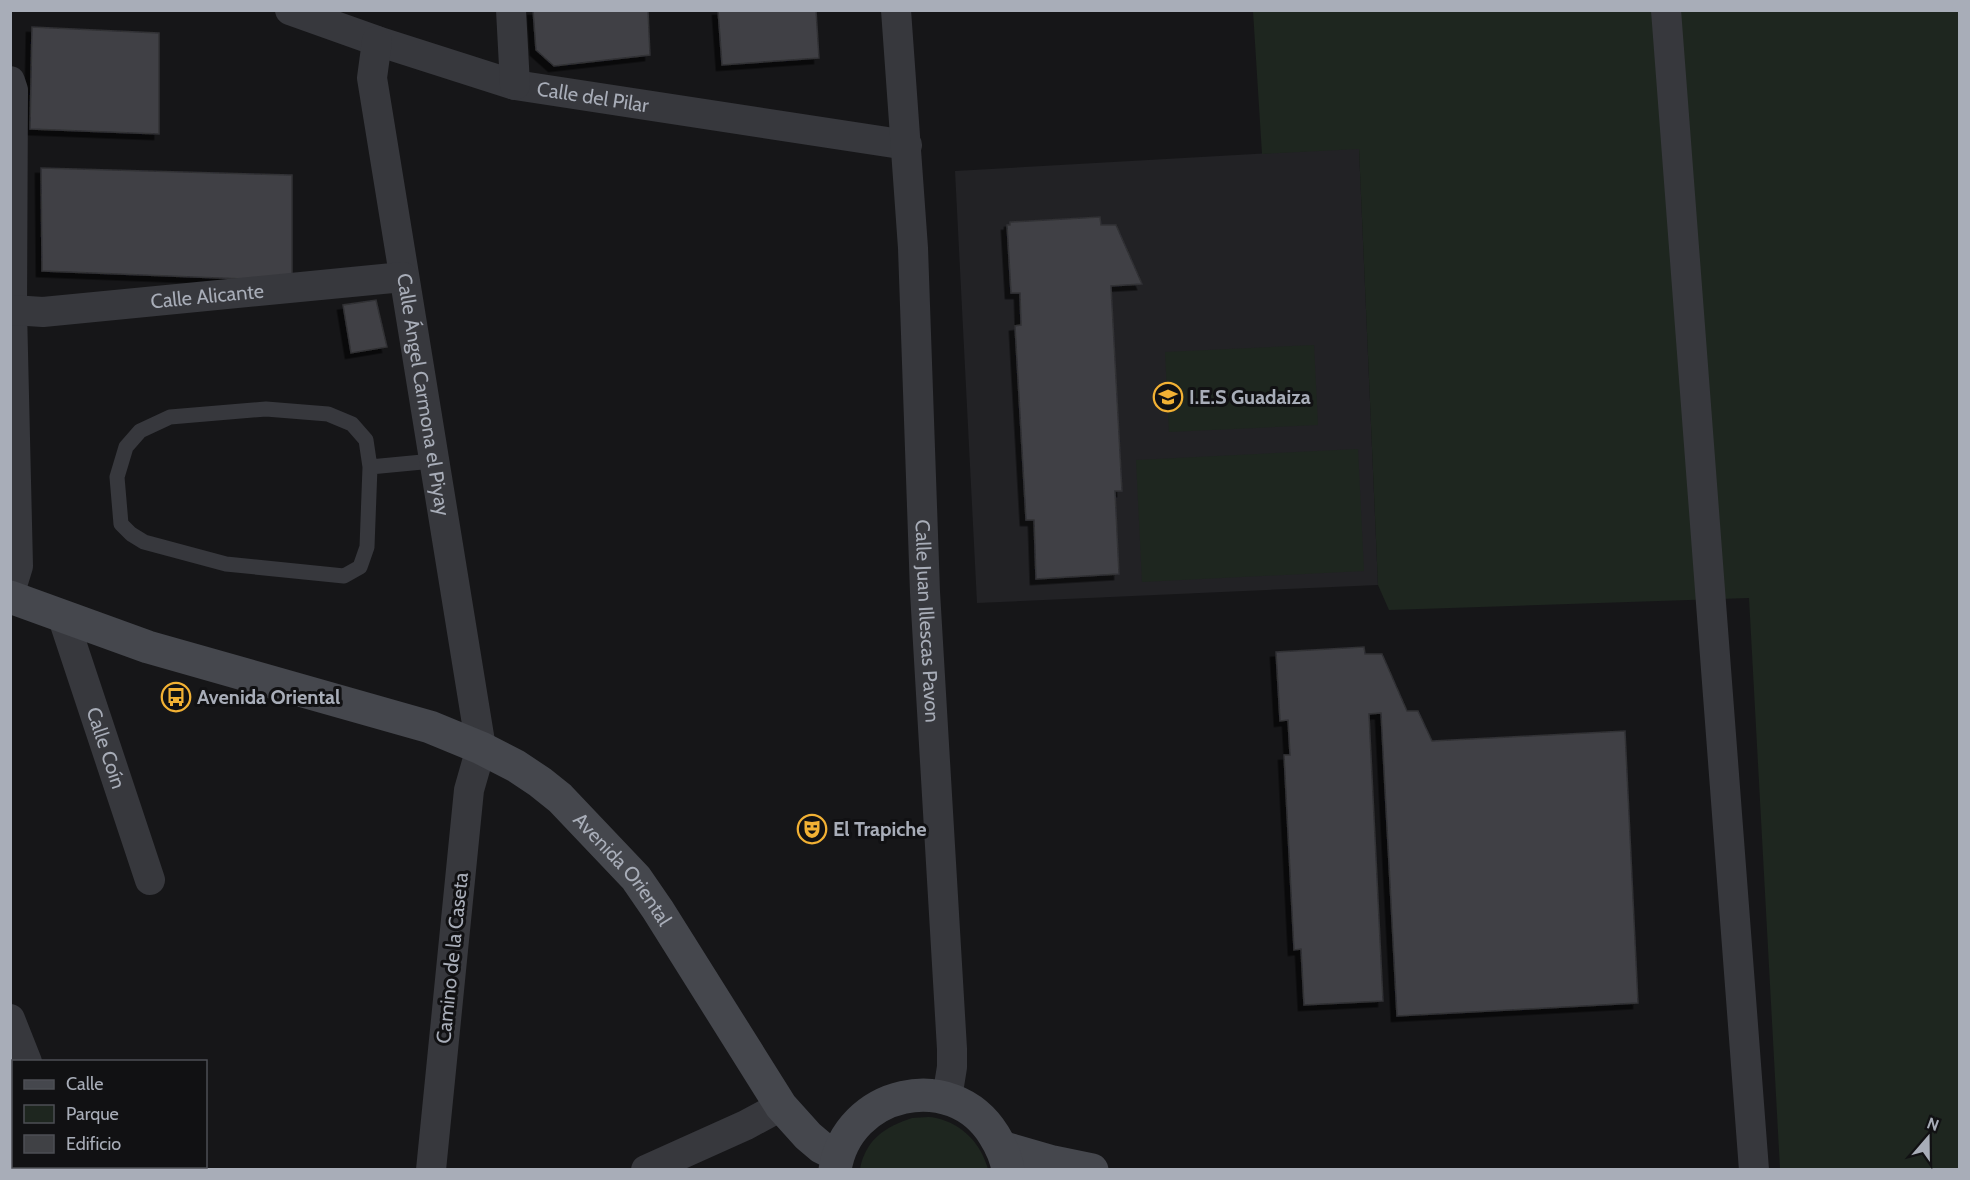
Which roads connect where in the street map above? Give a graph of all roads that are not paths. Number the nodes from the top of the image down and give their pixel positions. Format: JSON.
{"nodes":[{"id":1,"x":290,"y":10,"type":"edge"},
{"id":2,"x":511,"y":10,"type":"edge"},
{"id":3,"x":897,"y":10,"type":"edge"},
{"id":4,"x":1666,"y":10,"type":"edge"},
{"id":5,"x":377,"y":41,"type":"junction"},
{"id":6,"x":10,"y":81,"type":"edge"},
{"id":7,"x":515,"y":85,"type":"junction"},
{"id":8,"x":907,"y":145,"type":"junction"},
{"id":9,"x":403,"y":278,"type":"junction"},
{"id":10,"x":12,"y":310,"type":"edge"},
{"id":11,"x":433,"y":461,"type":"junction"},
{"id":12,"x":370,"y":467,"type":"junction"},
{"id":13,"x":10,"y":592,"type":"edge"},
{"id":14,"x":10,"y":597,"type":"edge"},
{"id":15,"x":62,"y":615,"type":"junction"},
{"id":16,"x":481,"y":748,"type":"junction"},
{"id":17,"x":150,"y":880,"type":"dead end"},
{"id":18,"x":10,"y":1019,"type":"edge"},
{"id":19,"x":26,"y":1060,"type":"edge"},
{"id":20,"x":947,"y":1098,"type":"junction"},
{"id":21,"x":781,"y":1106,"type":"junction"},
{"id":22,"x":1004,"y":1158,"type":"edge"},
{"id":23,"x":836,"y":1162,"type":"edge"},
{"id":24,"x":431,"y":1170,"type":"edge"},
{"id":25,"x":646,"y":1170,"type":"edge"},
{"id":26,"x":1092,"y":1170,"type":"edge"},
{"id":27,"x":1754,"y":1170,"type":"edge"}],
"edges":[{"from":1,"to":5,"type":"street","name":"Calle del Pilar"},
{"from":2,"to":7,"type":"street"},
{"from":3,"to":8,"type":"street","name":"Calle Juan Illescas Pavon"},
{"from":4,"to":27,"type":"street"},
{"from":5,"to":7,"type":"street","name":"Calle del Pilar"},
{"from":5,"to":9,"type":"street","name":"Calle Ángel Carmona el Piyay"},
{"from":6,"to":10,"type":"street"},
{"from":7,"to":8,"type":"street","name":"Calle del Pilar"},
{"from":8,"to":20,"type":"street","name":"Calle Juan Illescas Pavon"},
{"from":9,"to":10,"type":"street","name":"Calle Alicante"},
{"from":9,"to":11,"type":"street","name":"Calle Ángel Carmona el Piyay"},
{"from":10,"to":13,"type":"street"},
{"from":11,"to":12,"type":"lane"},
{"from":11,"to":16,"type":"street","name":"Calle Ángel Carmona el Piyay"},
{"from":12,"to":12,"type":"lane"},
{"from":14,"to":15,"type":"street","name":"Avenida Oriental"},
{"from":15,"to":16,"type":"street","name":"Avenida Oriental"},
{"from":15,"to":17,"type":"street","name":"Calle Coín"},
{"from":16,"to":21,"type":"street","name":"Avenida Oriental"},
{"from":16,"to":24,"type":"street","name":"Camino de la Caseta"},
{"from":18,"to":19,"type":"street"},
{"from":20,"to":22,"type":"street","name":"Avenida Oriental"},
{"from":20,"to":23,"type":"street","name":"Avenida Oriental"},
{"from":21,"to":23,"type":"street","name":"Avenida Oriental"},
{"from":21,"to":25,"type":"street"},
{"from":22,"to":26,"type":"street"}]}
